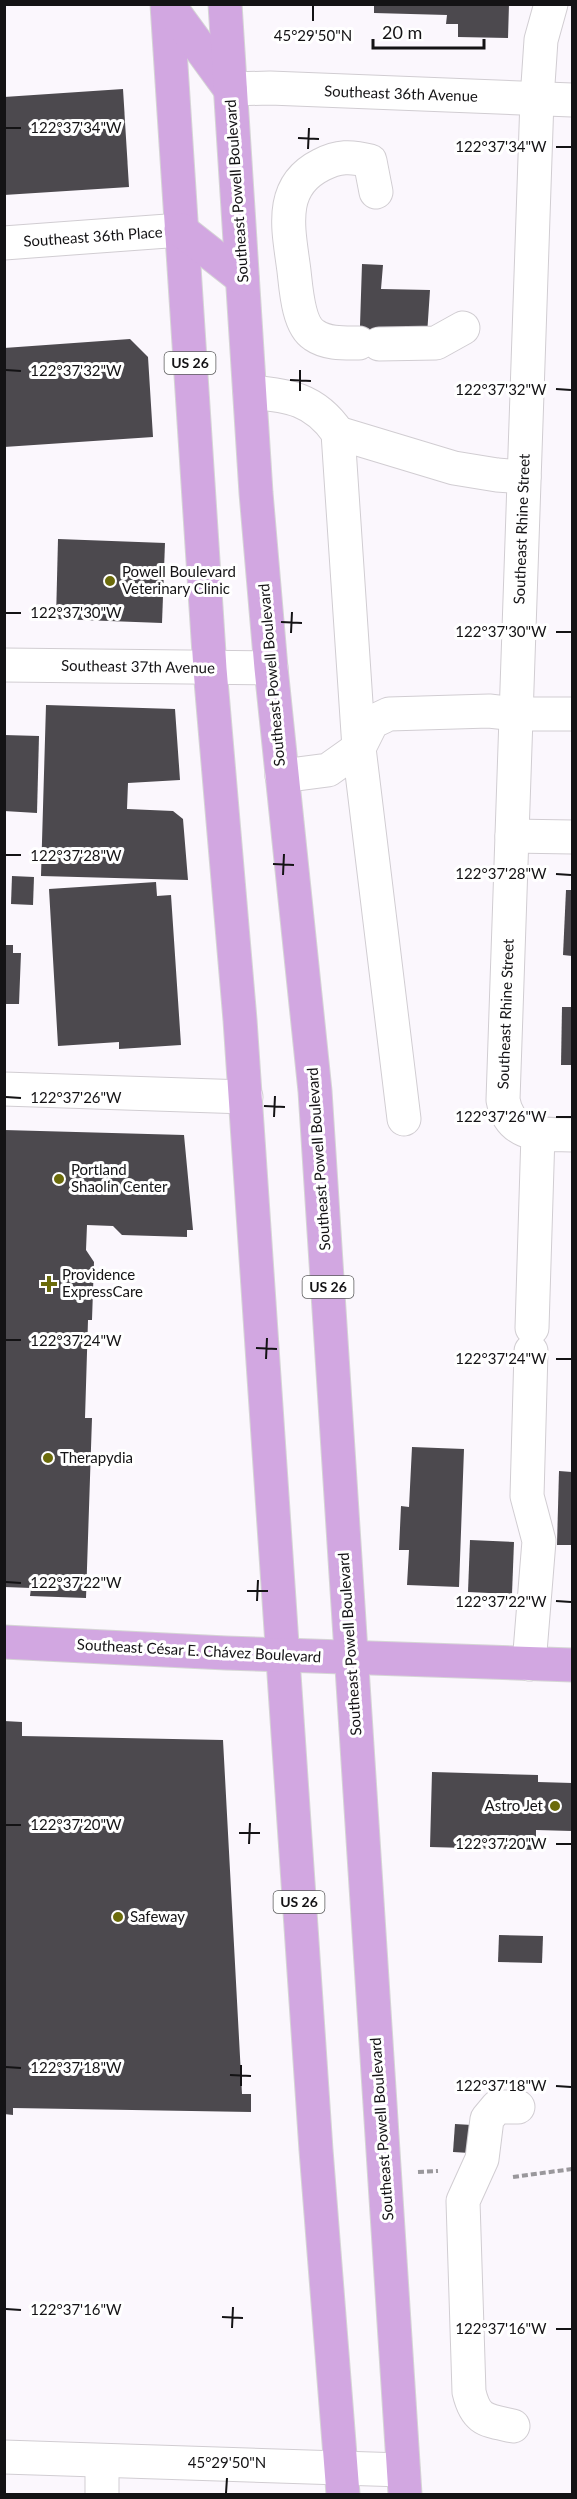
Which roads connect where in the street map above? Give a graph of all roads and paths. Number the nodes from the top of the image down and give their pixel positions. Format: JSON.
{"nodes":[{"id":1,"x":168,"y":4,"type":"edge"},
{"id":2,"x":225,"y":4,"type":"edge"},
{"id":3,"x":551,"y":4,"type":"edge"},
{"id":4,"x":230,"y":89,"type":"junction"},
{"id":5,"x":537,"y":99,"type":"junction"},
{"id":6,"x":573,"y":100,"type":"edge"},
{"id":7,"x":376,"y":192,"type":"dead end"},
{"id":8,"x":181,"y":230,"type":"junction"},
{"id":9,"x":4,"y":243,"type":"edge"},
{"id":10,"x":242,"y":278,"type":"junction"},
{"id":11,"x":463,"y":328,"type":"dead end"},
{"id":12,"x":250,"y":392,"type":"junction"},
{"id":13,"x":338,"y":433,"type":"junction"},
{"id":14,"x":524,"y":477,"type":"junction"},
{"id":15,"x":4,"y":665,"type":"edge"},
{"id":16,"x":271,"y":668,"type":"junction"},
{"id":17,"x":210,"y":669,"type":"junction"},
{"id":18,"x":516,"y":714,"type":"junction"},
{"id":19,"x":573,"y":714,"type":"edge"},
{"id":20,"x":359,"y":748,"type":"junction"},
{"id":21,"x":282,"y":776,"type":"junction"},
{"id":22,"x":512,"y":836,"type":"junction"},
{"id":23,"x":573,"y":837,"type":"edge"},
{"id":24,"x":4,"y":1089,"type":"edge"},
{"id":25,"x":246,"y":1096,"type":"junction"},
{"id":26,"x":404,"y":1119,"type":"dead end"},
{"id":27,"x":525,"y":1129,"type":"junction"},
{"id":28,"x":573,"y":1135,"type":"edge"},
{"id":29,"x":4,"y":1642,"type":"edge"},
{"id":30,"x":283,"y":1654,"type":"junction"},
{"id":31,"x":351,"y":1657,"type":"junction"},
{"id":32,"x":529,"y":1664,"type":"junction"},
{"id":33,"x":573,"y":1665,"type":"edge"},
{"id":34,"x":518,"y":2107,"type":"dead end"},
{"id":35,"x":573,"y":2169,"type":"edge"},
{"id":36,"x":440,"y":2171,"type":"dead end"},
{"id":37,"x":384,"y":2174,"type":"junction"},
{"id":38,"x":536,"y":2174,"type":"dead end"},
{"id":39,"x":513,"y":2426,"type":"dead end"},
{"id":40,"x":4,"y":2457,"type":"edge"},
{"id":41,"x":102,"y":2461,"type":"junction"},
{"id":42,"x":342,"y":2481,"type":"edge"},
{"id":43,"x":404,"y":2482,"type":"edge"},
{"id":44,"x":102,"y":2494,"type":"edge"}],
"edges":[{"from":1,"to":4,"type":"main road"},
{"from":1,"to":8,"type":"main road","number":"US 26"},
{"from":2,"to":4,"type":"main road","name":"Southeast Powell Boulevard","number":"US 26"},
{"from":3,"to":5,"type":"street","name":"Southeast Rhine Street"},
{"from":4,"to":5,"type":"street","name":"Southeast 36th Avenue"},
{"from":4,"to":10,"type":"main road","name":"Southeast Powell Boulevard","number":"US 26"},
{"from":5,"to":6,"type":"street","name":"Southeast 36th Avenue"},
{"from":5,"to":14,"type":"street","name":"Southeast Rhine Street"},
{"from":7,"to":11,"type":"street"},
{"from":8,"to":9,"type":"street","name":"Southeast 36th Place"},
{"from":8,"to":10,"type":"main road"},
{"from":8,"to":17,"type":"main road","number":"US 26"},
{"from":10,"to":12,"type":"main road","name":"Southeast Powell Boulevard","number":"US 26"},
{"from":12,"to":13,"type":"street"},
{"from":12,"to":16,"type":"main road","name":"Southeast Powell Boulevard","number":"US 26"},
{"from":13,"to":14,"type":"street"},
{"from":13,"to":20,"type":"street"},
{"from":14,"to":18,"type":"street","name":"Southeast Rhine Street"},
{"from":15,"to":17,"type":"street","name":"Southeast 37th Avenue"},
{"from":16,"to":17,"type":"street","name":"Southeast 37th Avenue"},
{"from":16,"to":21,"type":"main road","name":"Southeast Powell Boulevard","number":"US 26"},
{"from":17,"to":25,"type":"main road","number":"US 26"},
{"from":18,"to":19,"type":"street"},
{"from":18,"to":20,"type":"street"},
{"from":18,"to":22,"type":"street","name":"Southeast Rhine Street"},
{"from":20,"to":21,"type":"street"},
{"from":20,"to":26,"type":"street"},
{"from":21,"to":31,"type":"main road","name":"Southeast Powell Boulevard","number":"US 26"},
{"from":22,"to":23,"type":"street"},
{"from":22,"to":27,"type":"street","name":"Southeast Rhine Street"},
{"from":24,"to":25,"type":"street"},
{"from":25,"to":30,"type":"main road","number":"US 26"},
{"from":27,"to":28,"type":"street"},
{"from":27,"to":32,"type":"street"},
{"from":29,"to":30,"type":"main road","name":"Southeast César E. Chávez Boulevard"},
{"from":30,"to":31,"type":"main road","name":"Southeast César E. Chávez Boulevard"},
{"from":30,"to":42,"type":"main road","number":"US 26"},
{"from":31,"to":32,"type":"main road","name":"Southeast César E. Chávez Boulevard"},
{"from":31,"to":37,"type":"main road","name":"Southeast Powell Boulevard","number":"US 26"},
{"from":32,"to":33,"type":"main road","name":"Southeast César E. Chávez Boulevard"},
{"from":34,"to":39,"type":"street"},
{"from":35,"to":38,"type":"path"},
{"from":36,"to":37,"type":"path"},
{"from":37,"to":43,"type":"main road","name":"Southeast Powell Boulevard","number":"US 26"},
{"from":40,"to":41,"type":"street"},
{"from":41,"to":42,"type":"street"},
{"from":41,"to":44,"type":"street"},
{"from":42,"to":43,"type":"street"}]}
